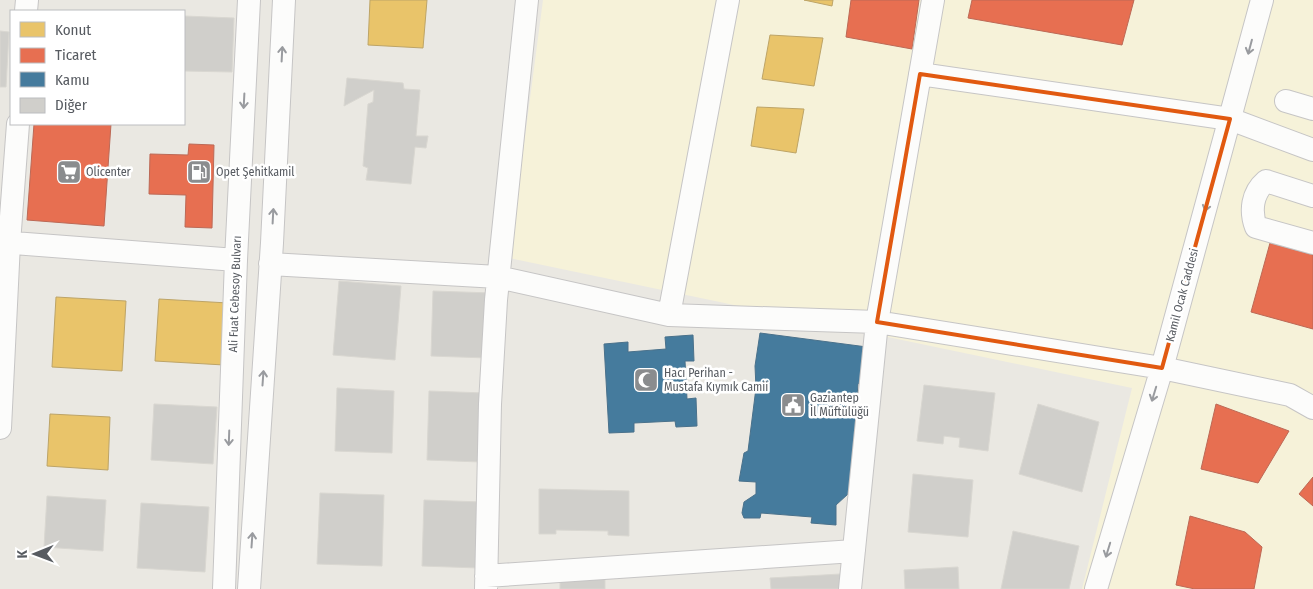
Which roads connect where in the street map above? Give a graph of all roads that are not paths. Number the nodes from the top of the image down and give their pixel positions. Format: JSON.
{"nodes":[{"id":1,"x":250,"y":0,"type":"edge"},
{"id":2,"x":284,"y":0,"type":"edge"},
{"id":3,"x":527,"y":0,"type":"edge"},
{"id":4,"x":728,"y":0,"type":"edge"},
{"id":5,"x":933,"y":0,"type":"edge"},
{"id":6,"x":1262,"y":0,"type":"edge"},
{"id":7,"x":920,"y":74,"type":"junction"},
{"id":8,"x":1286,"y":101,"type":"dead end"},
{"id":9,"x":1313,"y":109,"type":"edge"},
{"id":10,"x":1230,"y":119,"type":"junction"},
{"id":11,"x":18,"y":125,"type":"edge"},
{"id":12,"x":1313,"y":150,"type":"edge"},
{"id":13,"x":1313,"y":196,"type":"edge"},
{"id":14,"x":4,"y":242,"type":"edge"},
{"id":15,"x":1313,"y":243,"type":"edge"},
{"id":16,"x":236,"y":260,"type":"junction"},
{"id":17,"x":270,"y":264,"type":"junction"},
{"id":18,"x":498,"y":277,"type":"junction"},
{"id":19,"x":669,"y":315,"type":"junction"},
{"id":20,"x":877,"y":322,"type":"junction"},
{"id":21,"x":1162,"y":368,"type":"junction"},
{"id":22,"x":1313,"y":408,"type":"edge"},
{"id":23,"x":0,"y":428,"type":"edge"},
{"id":24,"x":854,"y":552,"type":"junction"},
{"id":25,"x":486,"y":582,"type":"edge"},
{"id":26,"x":224,"y":589,"type":"edge"},
{"id":27,"x":249,"y":589,"type":"edge"},
{"id":28,"x":850,"y":589,"type":"edge"},
{"id":29,"x":1096,"y":589,"type":"edge"}],
"edges":[{"from":1,"to":16,"type":"street","name":"Ali Fuat Cebesoy Bulvarı","one_way":true},
{"from":17,"to":2,"type":"street","one_way":true},
{"from":3,"to":18,"type":"street"},
{"from":4,"to":19,"type":"street"},
{"from":5,"to":7,"type":"street"},
{"from":6,"to":10,"type":"street","name":"Kamil Ocak Caddesi","one_way":true},
{"from":7,"to":10,"type":"street"},
{"from":7,"to":20,"type":"street"},
{"from":8,"to":9,"type":"street"},
{"from":10,"to":12,"type":"street"},
{"from":10,"to":21,"type":"street","name":"Kamil Ocak Caddesi","one_way":true},
{"from":11,"to":14,"type":"street"},
{"from":13,"to":15,"type":"street"},
{"from":14,"to":16,"type":"street"},
{"from":14,"to":23,"type":"street"},
{"from":16,"to":26,"type":"street","name":"Ali Fuat Cebesoy Bulvarı","one_way":true},
{"from":17,"to":18,"type":"street"},
{"from":27,"to":17,"type":"street","one_way":true},
{"from":18,"to":19,"type":"street"},
{"from":18,"to":25,"type":"street"},
{"from":19,"to":20,"type":"street"},
{"from":20,"to":21,"type":"street"},
{"from":20,"to":24,"type":"street"},
{"from":21,"to":22,"type":"street"},
{"from":21,"to":29,"type":"street","name":"Kamil Ocak Caddesi","one_way":true},
{"from":24,"to":25,"type":"street"},
{"from":24,"to":28,"type":"street"}]}
